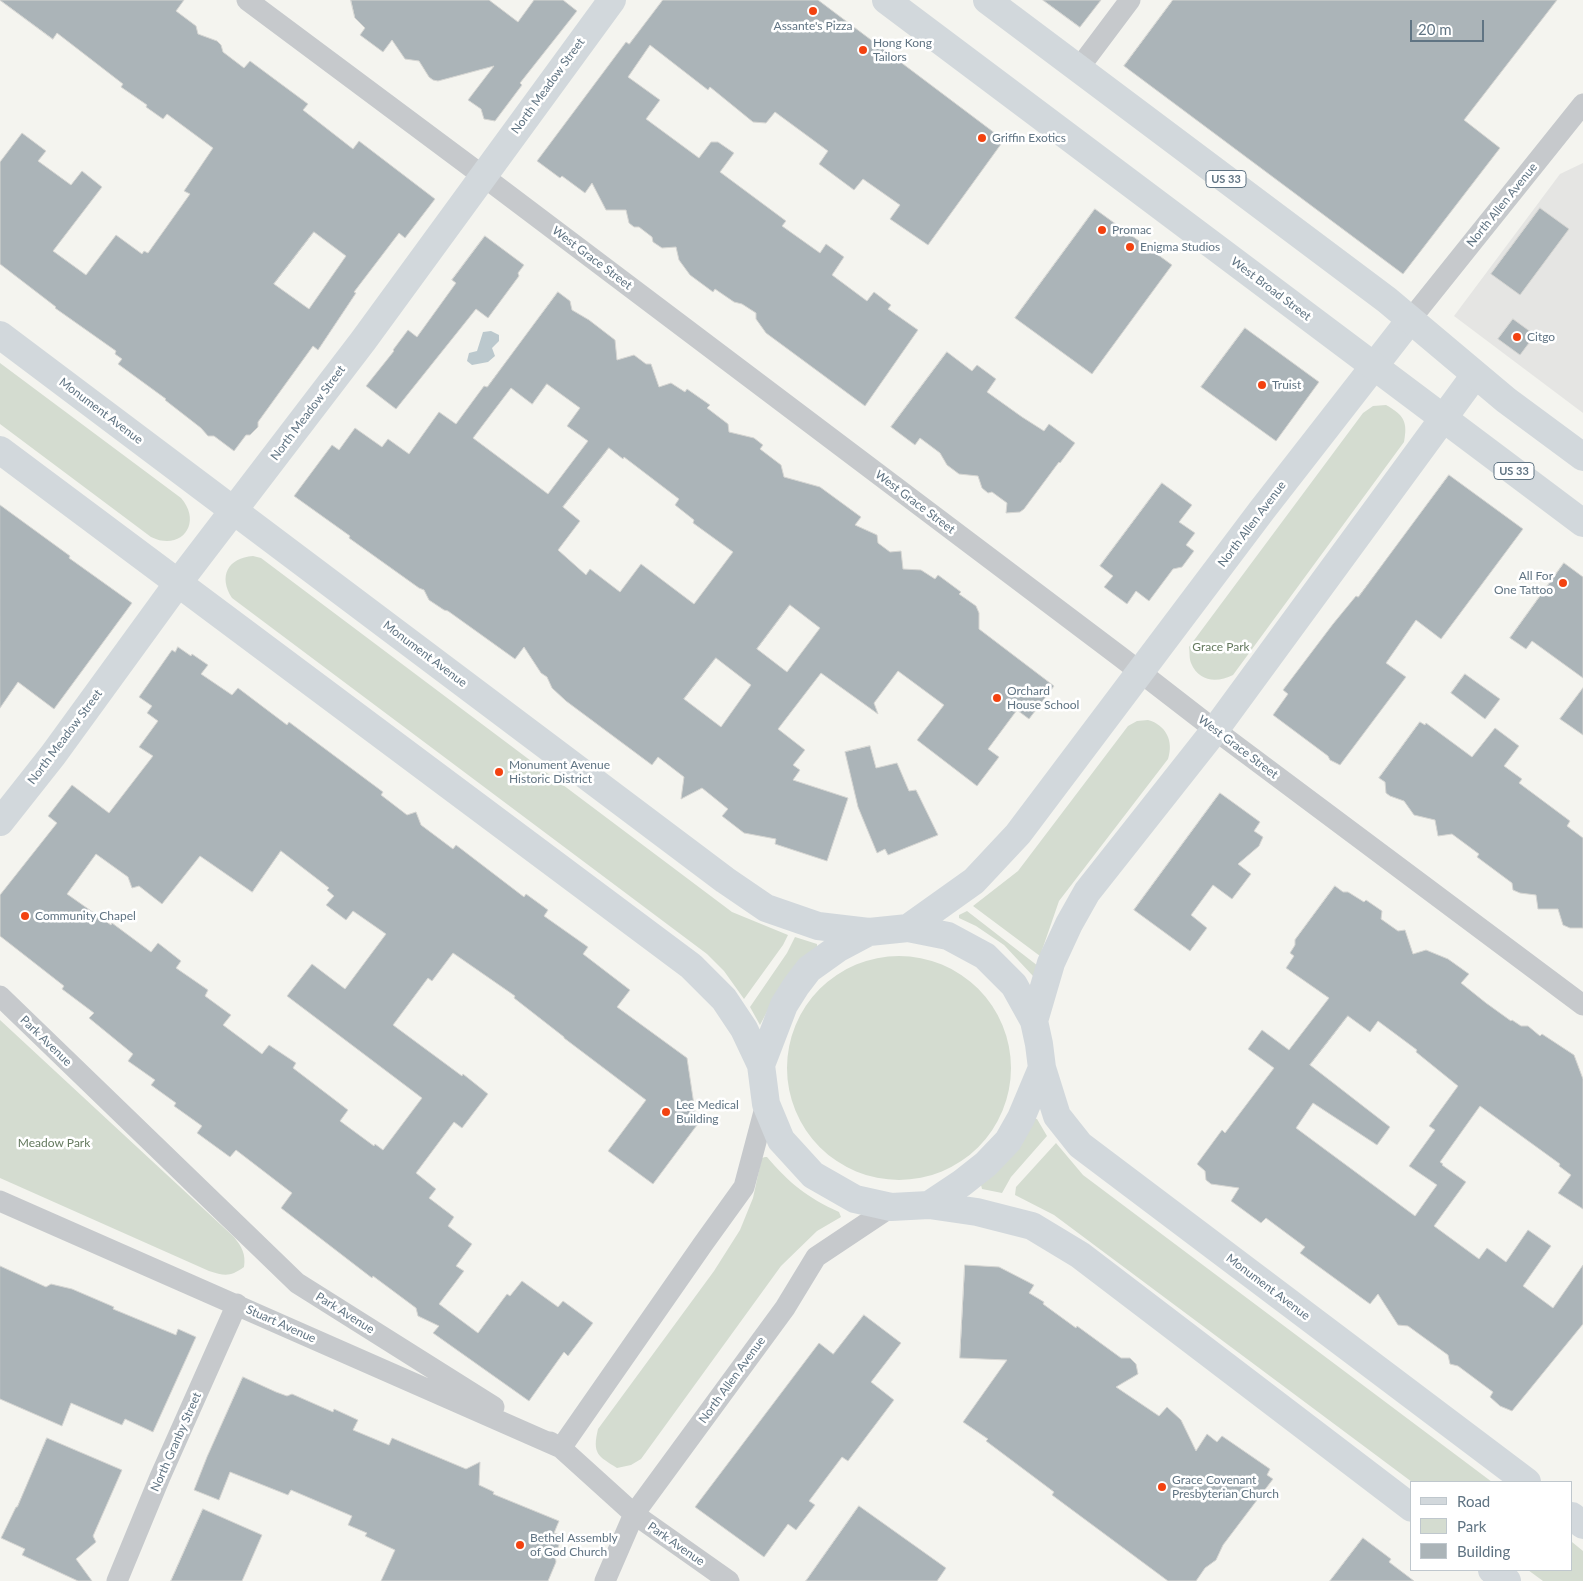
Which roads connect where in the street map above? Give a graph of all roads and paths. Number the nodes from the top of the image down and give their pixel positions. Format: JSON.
{"nodes":[{"id":1,"x":247,"y":0,"type":"edge"},
{"id":2,"x":612,"y":0,"type":"edge"},
{"id":3,"x":886,"y":0,"type":"edge"},
{"id":4,"x":987,"y":0,"type":"edge"},
{"id":5,"x":1130,"y":0,"type":"edge"},
{"id":6,"x":1079,"y":68,"type":"junction"},
{"id":7,"x":1583,"y":104,"type":"edge"},
{"id":8,"x":483,"y":176,"type":"junction"},
{"id":9,"x":1410,"y":320,"type":"junction"},
{"id":10,"x":0,"y":335,"type":"edge"},
{"id":11,"x":1373,"y":366,"type":"junction"},
{"id":12,"x":1475,"y":374,"type":"junction"},
{"id":13,"x":1444,"y":418,"type":"junction"},
{"id":14,"x":0,"y":450,"type":"edge"},
{"id":15,"x":1583,"y":457,"type":"edge"},
{"id":16,"x":233,"y":511,"type":"junction"},
{"id":17,"x":1583,"y":523,"type":"edge"},
{"id":18,"x":178,"y":583,"type":"junction"},
{"id":19,"x":1140,"y":673,"type":"junction"},
{"id":20,"x":1215,"y":730,"type":"junction"},
{"id":21,"x":0,"y":822,"type":"edge"},
{"id":22,"x":908,"y":928,"type":"junction"},
{"id":23,"x":869,"y":932,"type":"junction"},
{"id":24,"x":0,"y":996,"type":"edge"},
{"id":25,"x":1583,"y":1005,"type":"edge"},
{"id":26,"x":1034,"y":1021,"type":"junction"},
{"id":27,"x":762,"y":1066,"type":"junction"},
{"id":28,"x":1042,"y":1068,"type":"junction"},
{"id":29,"x":766,"y":1104,"type":"junction"},
{"id":30,"x":0,"y":1201,"type":"edge"},
{"id":31,"x":929,"y":1204,"type":"junction"},
{"id":32,"x":892,"y":1207,"type":"junction"},
{"id":33,"x":237,"y":1304,"type":"junction"},
{"id":34,"x":561,"y":1448,"type":"junction"},
{"id":35,"x":1526,"y":1481,"type":"edge"},
{"id":36,"x":1410,"y":1506,"type":"edge"},
{"id":37,"x":634,"y":1514,"type":"junction"},
{"id":38,"x":1573,"y":1517,"type":"edge"},
{"id":39,"x":1583,"y":1525,"type":"edge"},
{"id":40,"x":1493,"y":1571,"type":"edge"},
{"id":41,"x":117,"y":1581,"type":"edge"},
{"id":42,"x":605,"y":1581,"type":"edge"},
{"id":43,"x":729,"y":1581,"type":"edge"},
{"id":44,"x":1507,"y":1581,"type":"edge"}],
"edges":[{"from":1,"to":8,"type":"street","name":"West Grace Street"},
{"from":2,"to":8,"type":"street","name":"North Meadow Street"},
{"from":3,"to":11,"type":"street","name":"West Broad Street","number":"US 33"},
{"from":4,"to":6,"type":"street","number":"US 33"},
{"from":5,"to":6,"type":"street"},
{"from":6,"to":9,"type":"street","number":"US 33"},
{"from":7,"to":9,"type":"street","name":"North Allen Avenue"},
{"from":8,"to":16,"type":"street","name":"North Meadow Street"},
{"from":8,"to":19,"type":"street","name":"West Grace Street"},
{"from":9,"to":11,"type":"street","name":"North Allen Avenue"},
{"from":9,"to":12,"type":"street","number":"US 33"},
{"from":10,"to":16,"type":"street","name":"Monument Avenue"},
{"from":11,"to":13,"type":"street","name":"West Broad Street","number":"US 33"},
{"from":11,"to":19,"type":"street","name":"North Allen Avenue"},
{"from":12,"to":13,"type":"street"},
{"from":12,"to":15,"type":"street","number":"US 33"},
{"from":13,"to":17,"type":"street","name":"West Broad Street","number":"US 33"},
{"from":13,"to":20,"type":"street"},
{"from":14,"to":18,"type":"street"},
{"from":16,"to":18,"type":"street","name":"North Meadow Street"},
{"from":16,"to":23,"type":"street","name":"Monument Avenue"},
{"from":18,"to":21,"type":"street","name":"North Meadow Street"},
{"from":18,"to":27,"type":"street"},
{"from":19,"to":20,"type":"street","name":"West Grace Street"},
{"from":19,"to":22,"type":"street","name":"North Allen Avenue"},
{"from":20,"to":25,"type":"street","name":"West Grace Street"},
{"from":20,"to":26,"type":"street"},
{"from":22,"to":23,"type":"street"},
{"from":22,"to":26,"type":"street","name":"Monument Avenue"},
{"from":23,"to":27,"type":"street"},
{"from":24,"to":34,"type":"street","name":"Park Avenue"},
{"from":26,"to":28,"type":"street","name":"Monument Avenue"},
{"from":27,"to":29,"type":"street"},
{"from":28,"to":31,"type":"street"},
{"from":28,"to":35,"type":"street","name":"Monument Avenue"},
{"from":29,"to":32,"type":"street"},
{"from":29,"to":34,"type":"street"},
{"from":30,"to":33,"type":"street","name":"Stuart Avenue"},
{"from":31,"to":32,"type":"street"},
{"from":31,"to":36,"type":"street"},
{"from":32,"to":37,"type":"street","name":"North Allen Avenue"},
{"from":33,"to":34,"type":"street","name":"Stuart Avenue"},
{"from":33,"to":41,"type":"street","name":"North Granby Street"},
{"from":34,"to":37,"type":"street","name":"Park Avenue"},
{"from":37,"to":42,"type":"street","name":"North Allen Avenue"},
{"from":37,"to":43,"type":"street","name":"Park Avenue"},
{"from":38,"to":39,"type":"street"},
{"from":40,"to":44,"type":"street"}]}
